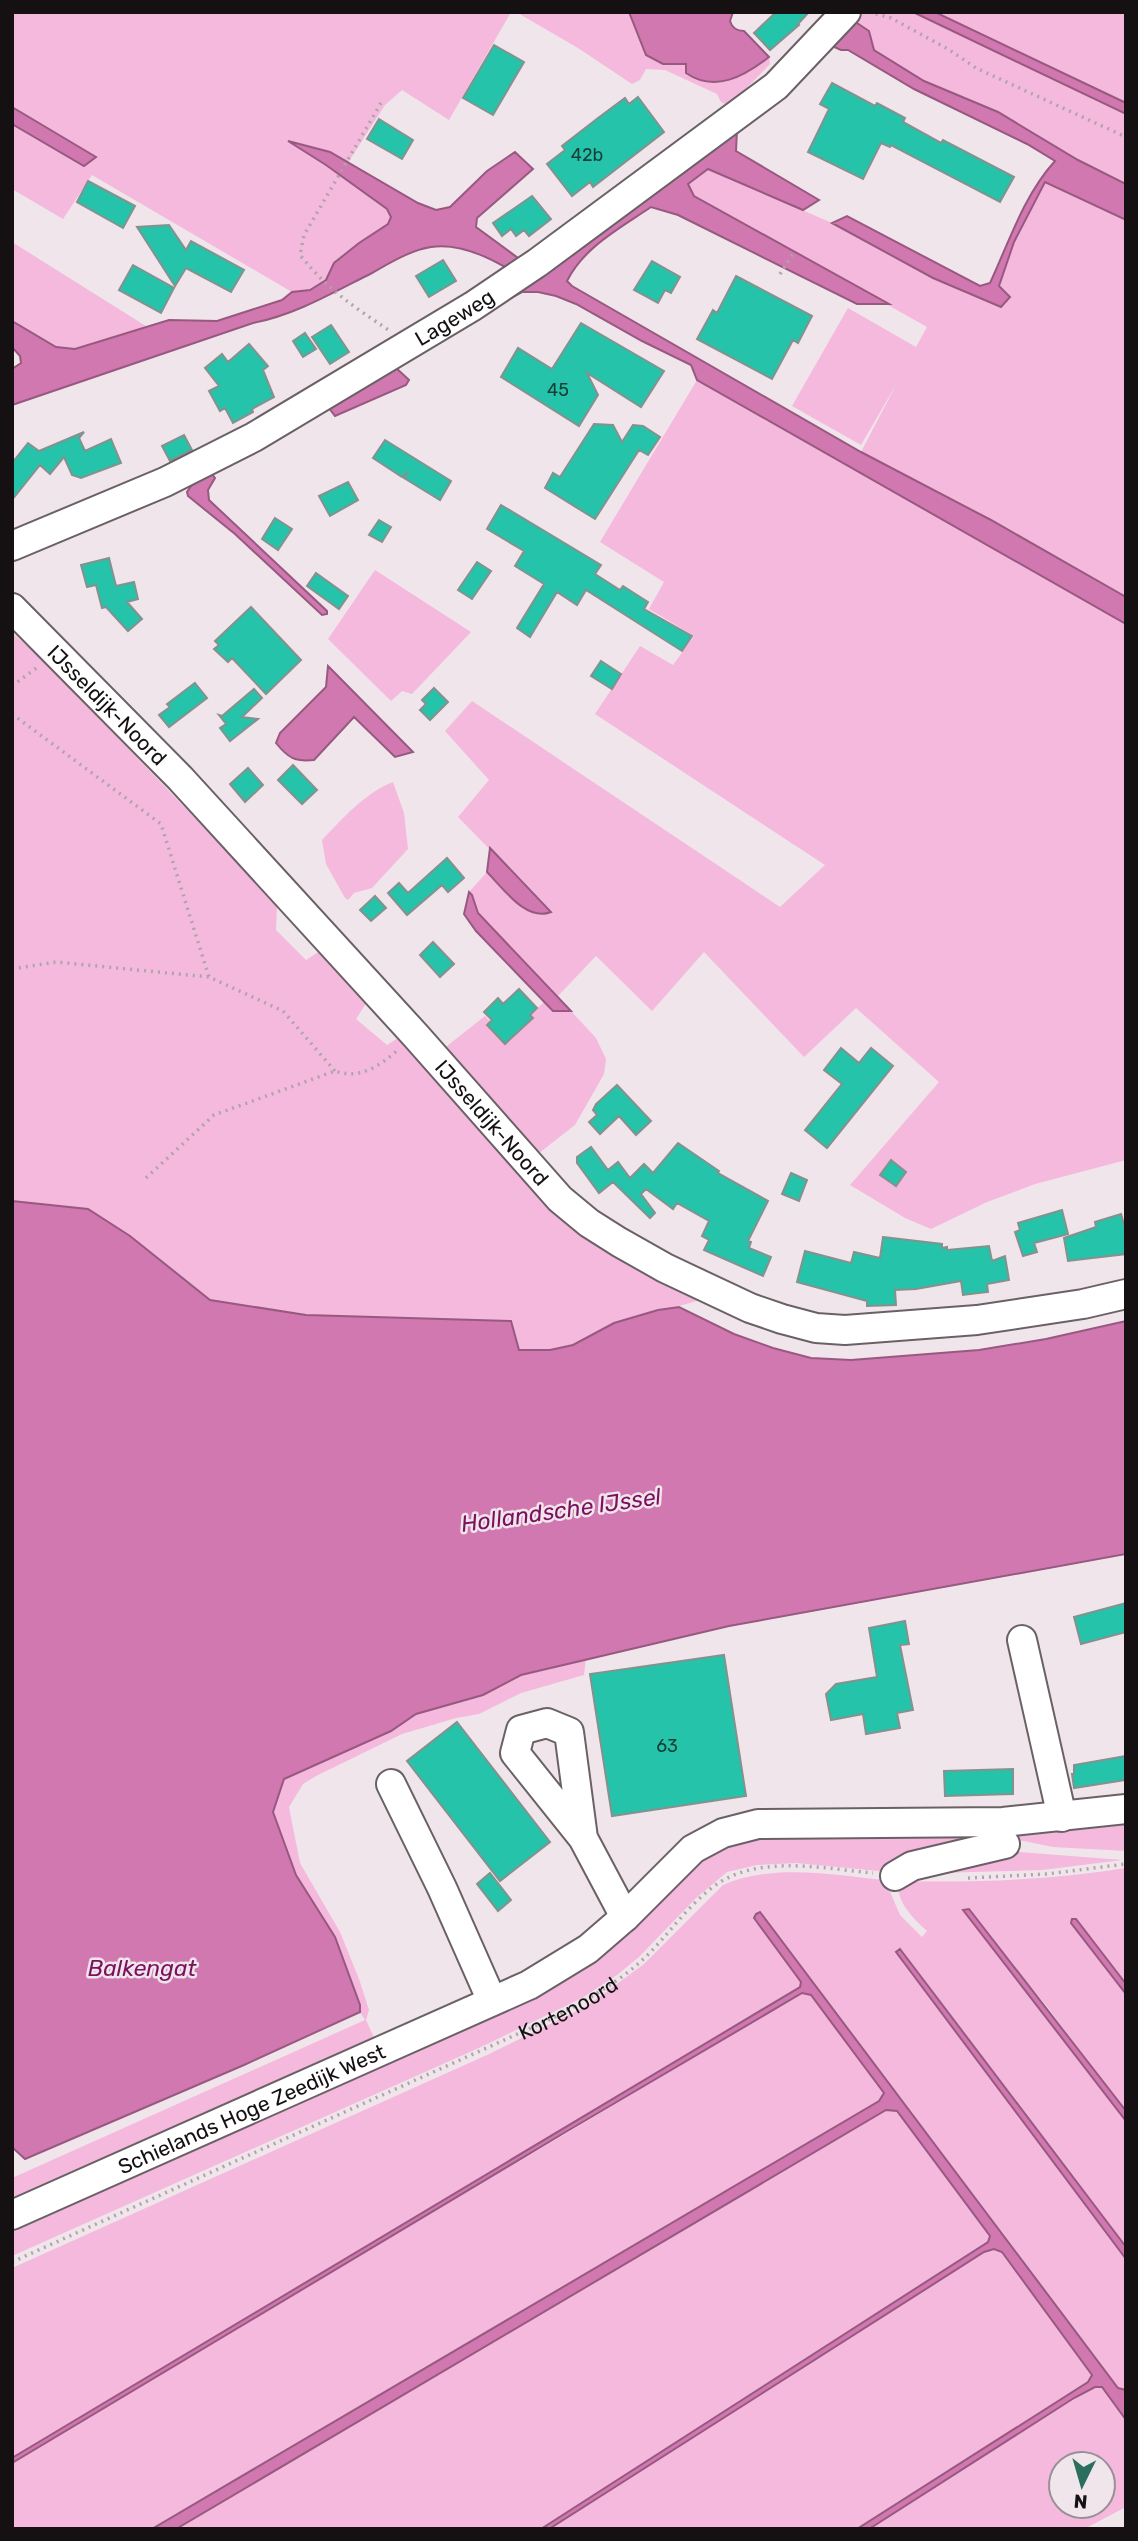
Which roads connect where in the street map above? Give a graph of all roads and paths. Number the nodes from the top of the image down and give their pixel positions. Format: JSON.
{"nodes":[{"id":1,"x":846,"y":12,"type":"edge"},
{"id":2,"x":869,"y":12,"type":"edge"},
{"id":3,"x":381,"y":103,"type":"dead end"},
{"id":4,"x":1126,"y":137,"type":"edge"},
{"id":5,"x":794,"y":252,"type":"dead end"},
{"id":6,"x":780,"y":274,"type":"dead end"},
{"id":7,"x":410,"y":344,"type":"junction"},
{"id":8,"x":12,"y":546,"type":"edge"},
{"id":9,"x":12,"y":608,"type":"edge"},
{"id":10,"x":58,"y":652,"type":"junction"},
{"id":11,"x":12,"y":686,"type":"edge"},
{"id":12,"x":12,"y":714,"type":"edge"},
{"id":13,"x":12,"y":969,"type":"edge"},
{"id":14,"x":209,"y":977,"type":"junction"},
{"id":15,"x":416,"y":1036,"type":"junction"},
{"id":16,"x":335,"y":1071,"type":"junction"},
{"id":17,"x":146,"y":1178,"type":"dead end"},
{"id":18,"x":1126,"y":1294,"type":"edge"},
{"id":19,"x":1022,"y":1640,"type":"dead end"},
{"id":20,"x":390,"y":1784,"type":"dead end"},
{"id":21,"x":1126,"y":1809,"type":"edge"},
{"id":22,"x":1062,"y":1817,"type":"junction"},
{"id":23,"x":583,"y":1838,"type":"dead end"},
{"id":24,"x":1005,"y":1844,"type":"dead end"},
{"id":25,"x":1126,"y":1864,"type":"edge"},
{"id":26,"x":895,"y":1876,"type":"joint"},
{"id":27,"x":961,"y":1878,"type":"dead end"},
{"id":28,"x":625,"y":1917,"type":"junction"},
{"id":29,"x":492,"y":2001,"type":"junction"},
{"id":30,"x":12,"y":2215,"type":"edge"},
{"id":31,"x":12,"y":2262,"type":"edge"}],
"edges":[{"from":1,"to":7,"type":"street","name":"Lageweg"},
{"from":2,"to":4,"type":"path"},
{"from":3,"to":7,"type":"path"},
{"from":5,"to":6,"type":"path"},
{"from":7,"to":8,"type":"street","name":"Lageweg"},
{"from":9,"to":10,"type":"street","name":"IJsseldijk-Noord"},
{"from":10,"to":11,"type":"path"},
{"from":10,"to":15,"type":"street","name":"IJsseldijk-Noord"},
{"from":12,"to":14,"type":"path"},
{"from":13,"to":14,"type":"path"},
{"from":14,"to":16,"type":"path"},
{"from":15,"to":16,"type":"path"},
{"from":15,"to":18,"type":"street","name":"IJsseldijk-Noord"},
{"from":16,"to":17,"type":"path"},
{"from":19,"to":22,"type":"street"},
{"from":20,"to":29,"type":"street"},
{"from":21,"to":22,"type":"street","name":"Kortenoord"},
{"from":22,"to":28,"type":"street","name":"Kortenoord"},
{"from":23,"to":28,"type":"street"},
{"from":24,"to":26,"type":"street"},
{"from":25,"to":27,"type":"path"},
{"from":26,"to":31,"type":"path","name":"Kortenoord"},
{"from":28,"to":29,"type":"street","name":"Kortenoord"},
{"from":29,"to":30,"type":"street","name":"Schielands Hoge Zeedijk West"}]}
